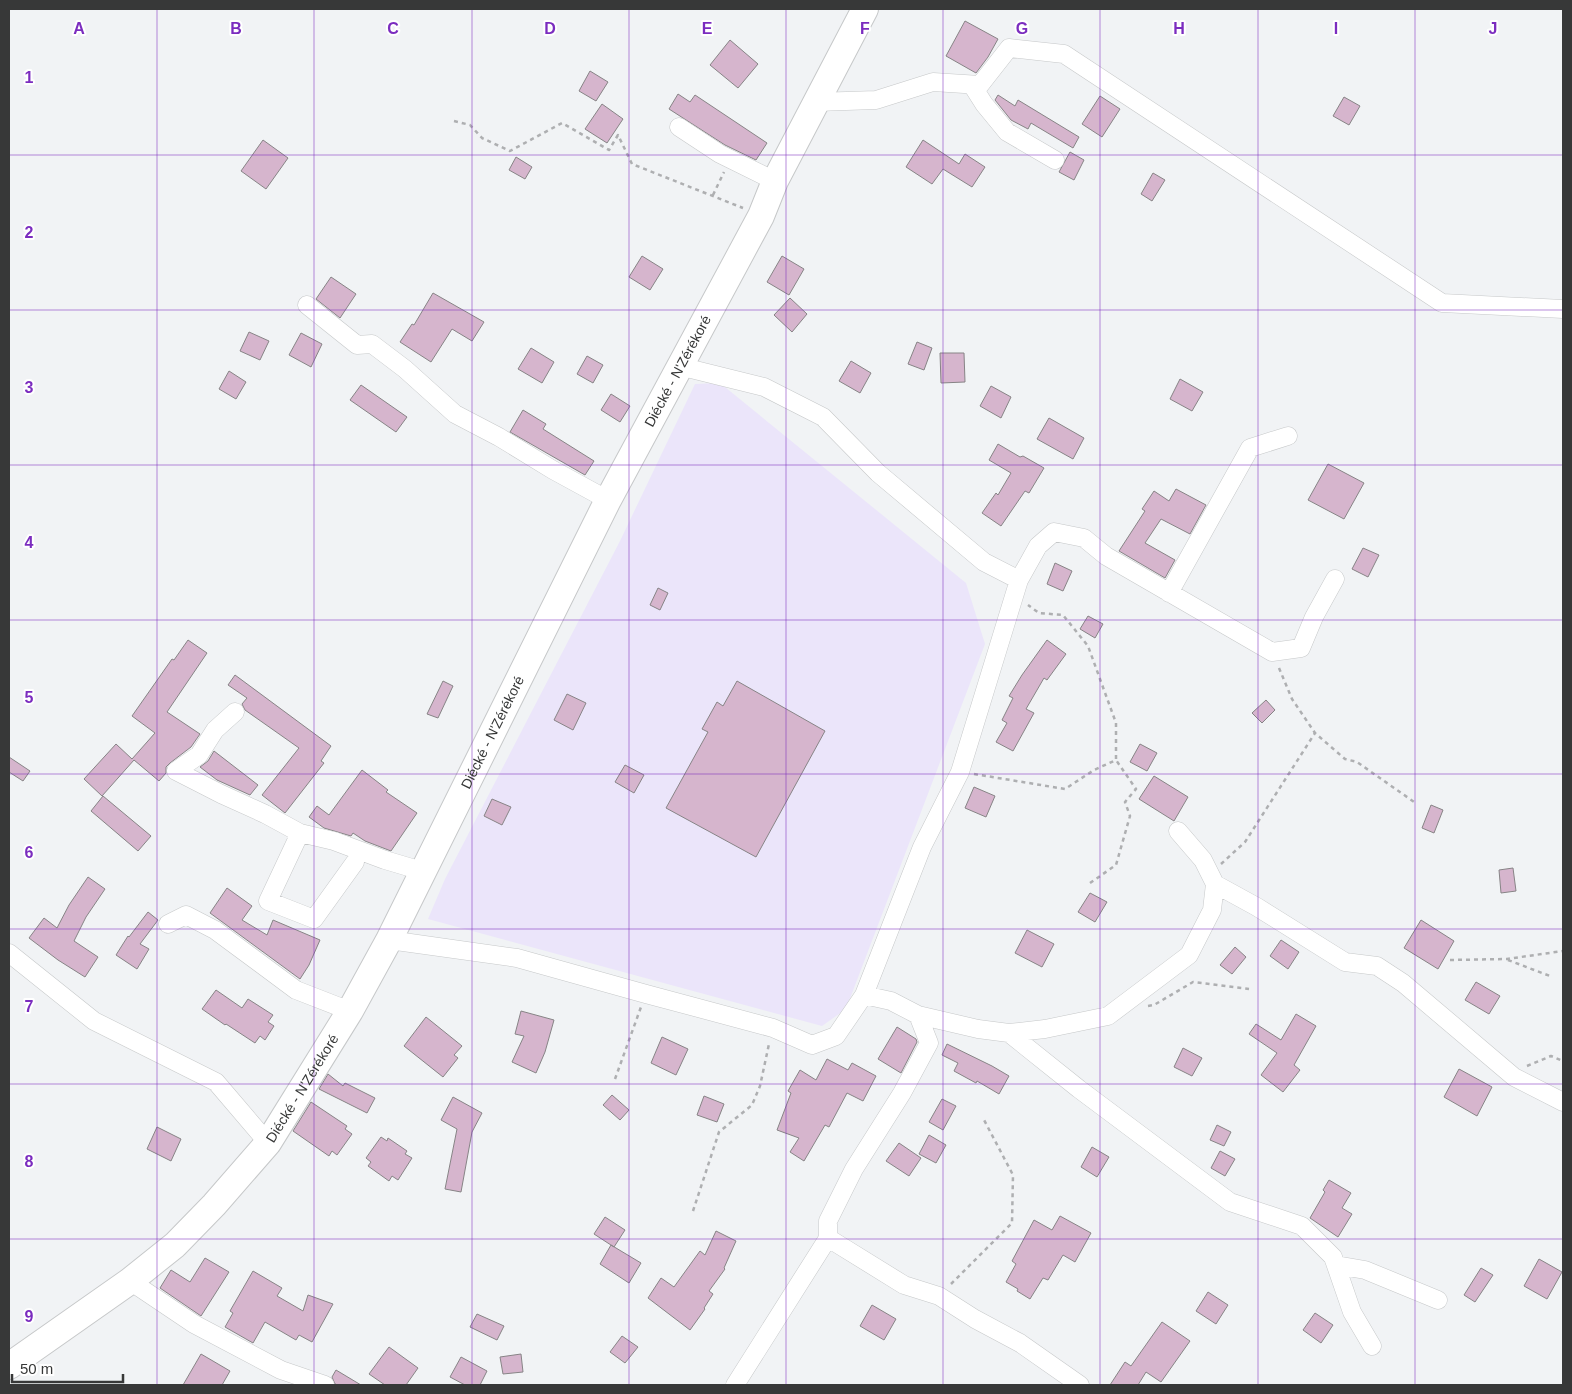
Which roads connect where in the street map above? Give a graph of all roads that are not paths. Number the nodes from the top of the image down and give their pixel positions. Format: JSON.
{"nodes":[{"id":1,"x":865,"y":9,"type":"edge"},
{"id":2,"x":972,"y":85,"type":"junction"},
{"id":3,"x":816,"y":102,"type":"junction"},
{"id":4,"x":679,"y":127,"type":"dead end"},
{"id":5,"x":1055,"y":160,"type":"dead end"},
{"id":6,"x":775,"y":181,"type":"junction"},
{"id":7,"x":307,"y":305,"type":"dead end"},
{"id":8,"x":1563,"y":309,"type":"edge"},
{"id":9,"x":680,"y":366,"type":"junction"},
{"id":10,"x":1288,"y":436,"type":"dead end"},
{"id":11,"x":608,"y":500,"type":"junction"},
{"id":12,"x":1335,"y":579,"type":"dead end"},
{"id":13,"x":1017,"y":588,"type":"junction"},
{"id":14,"x":1169,"y":593,"type":"junction"},
{"id":15,"x":235,"y":712,"type":"dead end"},
{"id":16,"x":1178,"y":831,"type":"dead end"},
{"id":17,"x":300,"y":833,"type":"junction"},
{"id":18,"x":355,"y":862,"type":"dead end"},
{"id":19,"x":422,"y":871,"type":"junction"},
{"id":20,"x":1215,"y":884,"type":"junction"},
{"id":21,"x":168,"y":924,"type":"dead end"},
{"id":22,"x":388,"y":940,"type":"junction"},
{"id":23,"x":9,"y":953,"type":"edge"},
{"id":24,"x":864,"y":995,"type":"junction"},
{"id":25,"x":350,"y":1011,"type":"junction"},
{"id":26,"x":918,"y":1015,"type":"junction"},
{"id":27,"x":1009,"y":1033,"type":"junction"},
{"id":28,"x":1563,"y":1102,"type":"edge"},
{"id":29,"x":268,"y":1143,"type":"junction"},
{"id":30,"x":828,"y":1238,"type":"junction"},
{"id":31,"x":1336,"y":1265,"type":"junction"},
{"id":32,"x":130,"y":1281,"type":"junction"},
{"id":33,"x":1438,"y":1300,"type":"dead end"},
{"id":34,"x":1372,"y":1346,"type":"dead end"},
{"id":35,"x":9,"y":1366,"type":"edge"},
{"id":36,"x":326,"y":1385,"type":"edge"},
{"id":37,"x":736,"y":1385,"type":"edge"},
{"id":38,"x":1080,"y":1385,"type":"edge"}],
"edges":[{"from":1,"to":3,"type":"highway","name":"Diécké - N'Zérékoré"},
{"from":2,"to":3,"type":"street"},
{"from":2,"to":5,"type":"street"},
{"from":2,"to":8,"type":"street"},
{"from":3,"to":6,"type":"highway","name":"Diécké - N'Zérékoré"},
{"from":4,"to":6,"type":"street"},
{"from":6,"to":9,"type":"highway","name":"Diécké - N'Zérékoré"},
{"from":7,"to":11,"type":"street"},
{"from":9,"to":11,"type":"highway","name":"Diécké - N'Zérékoré"},
{"from":9,"to":13,"type":"street"},
{"from":10,"to":14,"type":"street"},
{"from":11,"to":19,"type":"highway","name":"Diécké - N'Zérékoré"},
{"from":12,"to":14,"type":"street"},
{"from":13,"to":14,"type":"street"},
{"from":13,"to":24,"type":"street"},
{"from":15,"to":17,"type":"street"},
{"from":16,"to":20,"type":"street"},
{"from":17,"to":18,"type":"street"},
{"from":17,"to":19,"type":"street"},
{"from":19,"to":22,"type":"highway","name":"Diécké - N'Zérékoré"},
{"from":20,"to":27,"type":"street"},
{"from":20,"to":28,"type":"street"},
{"from":21,"to":25,"type":"street"},
{"from":22,"to":24,"type":"street"},
{"from":22,"to":25,"type":"highway","name":"Diécké - N'Zérékoré"},
{"from":23,"to":29,"type":"street"},
{"from":24,"to":26,"type":"street"},
{"from":25,"to":29,"type":"highway","name":"Diécké - N'Zérékoré"},
{"from":26,"to":27,"type":"street"},
{"from":26,"to":30,"type":"street"},
{"from":27,"to":31,"type":"street"},
{"from":29,"to":32,"type":"highway","name":"Diécké - N'Zérékoré"},
{"from":30,"to":37,"type":"street"},
{"from":30,"to":38,"type":"street"},
{"from":31,"to":33,"type":"street"},
{"from":31,"to":34,"type":"street"},
{"from":32,"to":35,"type":"highway","name":"Diécké - N'Zérékoré"},
{"from":32,"to":36,"type":"street"}]}
